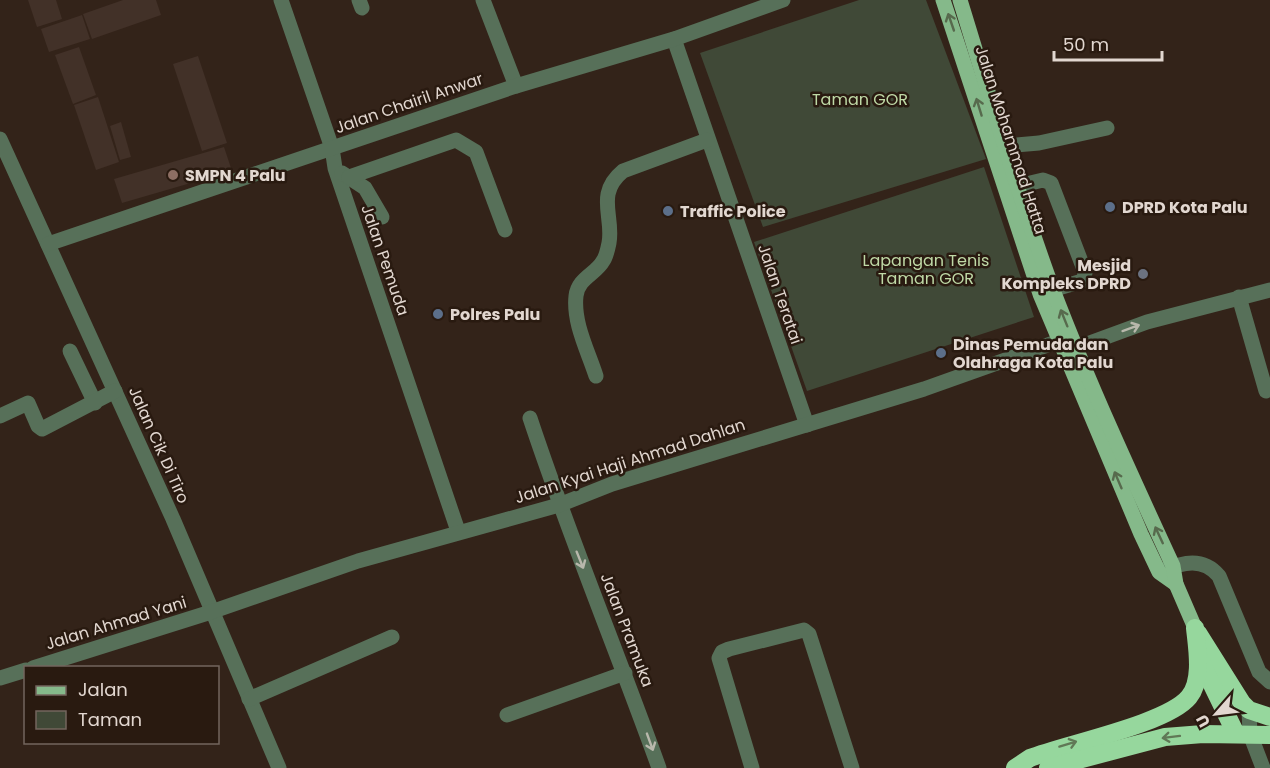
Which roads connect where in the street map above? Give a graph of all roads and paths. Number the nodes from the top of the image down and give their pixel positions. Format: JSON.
{"nodes":[{"id":1,"x":281,"y":0,"type":"edge"},
{"id":2,"x":483,"y":0,"type":"edge"},
{"id":3,"x":783,"y":0,"type":"edge"},
{"id":4,"x":944,"y":0,"type":"edge"},
{"id":5,"x":960,"y":0,"type":"edge"},
{"id":6,"x":674,"y":39,"type":"junction"},
{"id":7,"x":516,"y":86,"type":"junction"},
{"id":8,"x":1107,"y":128,"type":"dead end"},
{"id":9,"x":0,"y":139,"type":"edge"},
{"id":10,"x":707,"y":140,"type":"junction"},
{"id":11,"x":999,"y":147,"type":"junction"},
{"id":12,"x":332,"y":148,"type":"junction"},
{"id":13,"x":335,"y":168,"type":"junction"},
{"id":14,"x":349,"y":177,"type":"junction"},
{"id":15,"x":1012,"y":188,"type":"junction"},
{"id":16,"x":382,"y":216,"type":"dead end"},
{"id":17,"x":505,"y":230,"type":"dead end"},
{"id":18,"x":48,"y":244,"type":"junction"},
{"id":19,"x":1270,"y":290,"type":"edge"},
{"id":20,"x":1047,"y":292,"type":"junction"},
{"id":21,"x":1239,"y":297,"type":"junction"},
{"id":22,"x":1059,"y":341,"type":"junction"},
{"id":23,"x":1076,"y":348,"type":"junction"},
{"id":24,"x":70,"y":351,"type":"dead end"},
{"id":25,"x":596,"y":376,"type":"dead end"},
{"id":26,"x":115,"y":391,"type":"junction"},
{"id":27,"x":1266,"y":391,"type":"dead end"},
{"id":28,"x":95,"y":403,"type":"junction"},
{"id":29,"x":0,"y":416,"type":"edge"},
{"id":30,"x":530,"y":418,"type":"dead end"},
{"id":31,"x":807,"y":425,"type":"junction"},
{"id":32,"x":559,"y":506,"type":"junction"},
{"id":33,"x":458,"y":531,"type":"junction"},
{"id":34,"x":1166,"y":569,"type":"junction"},
{"id":35,"x":211,"y":612,"type":"junction"},
{"id":36,"x":1195,"y":628,"type":"junction"},
{"id":37,"x":392,"y":637,"type":"dead end"},
{"id":38,"x":1197,"y":654,"type":"junction"},
{"id":39,"x":39,"y":666,"type":"edge"},
{"id":40,"x":24,"y":671,"type":"edge"},
{"id":41,"x":625,"y":673,"type":"junction"},
{"id":42,"x":0,"y":678,"type":"edge"},
{"id":43,"x":1270,"y":682,"type":"edge"},
{"id":44,"x":249,"y":699,"type":"junction"},
{"id":45,"x":1249,"y":710,"type":"junction"},
{"id":46,"x":507,"y":715,"type":"dead end"},
{"id":47,"x":1270,"y":717,"type":"edge"},
{"id":48,"x":1243,"y":734,"type":"junction"},
{"id":49,"x":1270,"y":735,"type":"edge"},
{"id":50,"x":279,"y":768,"type":"edge"},
{"id":51,"x":659,"y":768,"type":"edge"},
{"id":52,"x":752,"y":768,"type":"edge"},
{"id":53,"x":852,"y":768,"type":"edge"},
{"id":54,"x":1015,"y":768,"type":"edge"},
{"id":55,"x":1048,"y":768,"type":"edge"},
{"id":56,"x":1263,"y":768,"type":"edge"}],
"edges":[{"from":1,"to":12,"type":"street","name":"Jalan Pemuda"},
{"from":2,"to":7,"type":"street"},
{"from":3,"to":6,"type":"street","name":"Jalan Chairil Anwar"},
{"from":11,"to":4,"type":"main road","name":"Jalan Mohammad Hatta","one_way":true},
{"from":5,"to":11,"type":"main road","name":"Jalan Mohammad Hatta"},
{"from":6,"to":7,"type":"street","name":"Jalan Chairil Anwar"},
{"from":6,"to":10,"type":"street","name":"Jalan Teratai"},
{"from":7,"to":12,"type":"street","name":"Jalan Chairil Anwar"},
{"from":8,"to":11,"type":"street"},
{"from":9,"to":18,"type":"street","name":"Jalan Cik Di Tiro"},
{"from":10,"to":25,"type":"street"},
{"from":10,"to":31,"type":"street","name":"Jalan Teratai"},
{"from":11,"to":15,"type":"main road","name":"Jalan Mohammad Hatta"},
{"from":12,"to":13,"type":"street","name":"Jalan Pemuda"},
{"from":12,"to":18,"type":"street","name":"Jalan Chairil Anwar"},
{"from":13,"to":14,"type":"street"},
{"from":13,"to":33,"type":"street","name":"Jalan Pemuda"},
{"from":14,"to":16,"type":"street"},
{"from":14,"to":17,"type":"street"},
{"from":15,"to":20,"type":"main road","name":"Jalan Mohammad Hatta"},
{"from":15,"to":20,"type":"street"},
{"from":18,"to":26,"type":"street","name":"Jalan Cik Di Tiro"},
{"from":19,"to":21,"type":"street"},
{"from":20,"to":22,"type":"main road","name":"Jalan Mohammad Hatta"},
{"from":23,"to":20,"type":"main road","name":"Jalan Mohammad Hatta","one_way":true},
{"from":23,"to":21,"type":"street","one_way":true},
{"from":21,"to":27,"type":"street"},
{"from":22,"to":31,"type":"street","name":"Jalan Kyai Haji Ahmad Dahlan"},
{"from":34,"to":22,"type":"main road","name":"Jalan Mohammad Hatta","one_way":true},
{"from":34,"to":23,"type":"main road","name":"Jalan Mohammad Hatta","one_way":true},
{"from":24,"to":28,"type":"street"},
{"from":26,"to":28,"type":"street"},
{"from":26,"to":35,"type":"street","name":"Jalan Cik Di Tiro"},
{"from":28,"to":29,"type":"street"},
{"from":30,"to":32,"type":"street","name":"Jalan Pramuka"},
{"from":31,"to":32,"type":"street","name":"Jalan Kyai Haji Ahmad Dahlan"},
{"from":32,"to":33,"type":"street","name":"Jalan Kyai Haji Ahmad Dahlan"},
{"from":32,"to":41,"type":"street","name":"Jalan Pramuka","one_way":true},
{"from":33,"to":35,"type":"street","name":"Jalan Kyai Haji Ahmad Dahlan"},
{"from":34,"to":36,"type":"main road","name":"Jalan Mohammad Hatta"},
{"from":34,"to":43,"type":"street"},
{"from":35,"to":39,"type":"street","name":"Jalan Ahmad Yani"},
{"from":35,"to":44,"type":"street","name":"Jalan Cik Di Tiro"},
{"from":36,"to":38,"type":"highway","name":"Jalan Mohammad Hatta"},
{"from":36,"to":45,"type":"highway"},
{"from":37,"to":44,"type":"street"},
{"from":38,"to":48,"type":"highway"},
{"from":54,"to":38,"type":"highway","name":"Jalan Mohammad Hatta","one_way":true},
{"from":40,"to":42,"type":"street"},
{"from":41,"to":46,"type":"street"},
{"from":41,"to":51,"type":"street","name":"Jalan Pramuka","one_way":true},
{"from":44,"to":50,"type":"street","name":"Jalan Cik Di Tiro"},
{"from":45,"to":47,"type":"highway"},
{"from":45,"to":48,"type":"street"},
{"from":48,"to":49,"type":"highway"},
{"from":48,"to":55,"type":"highway","one_way":true},
{"from":48,"to":56,"type":"street"},
{"from":52,"to":53,"type":"street"}]}
